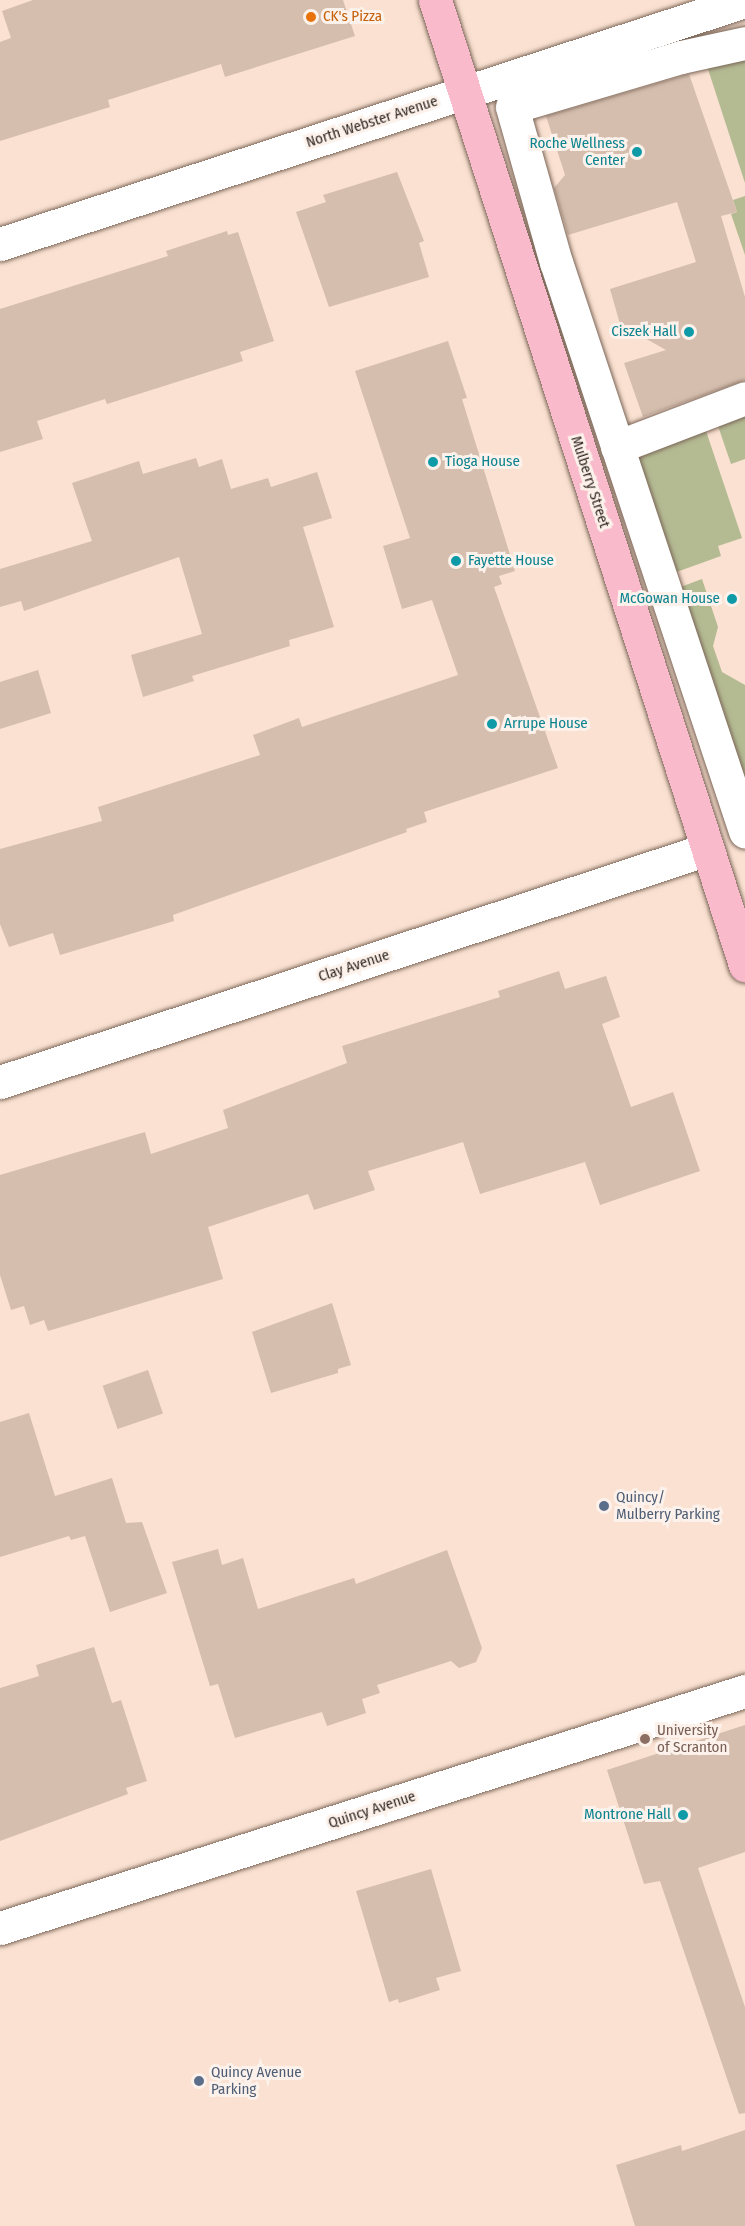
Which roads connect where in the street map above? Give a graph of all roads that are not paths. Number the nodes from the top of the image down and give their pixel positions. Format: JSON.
{"nodes":[{"id":1,"x":435,"y":0,"type":"edge"},
{"id":2,"x":745,"y":1,"type":"edge"},
{"id":3,"x":745,"y":43,"type":"edge"},
{"id":4,"x":465,"y":92,"type":"junction"},
{"id":5,"x":0,"y":244,"type":"edge"},
{"id":6,"x":745,"y":398,"type":"edge"},
{"id":7,"x":617,"y":447,"type":"junction"},
{"id":8,"x":745,"y":831,"type":"edge"},
{"id":9,"x":708,"y":849,"type":"junction"},
{"id":10,"x":745,"y":965,"type":"edge"},
{"id":11,"x":0,"y":1082,"type":"edge"},
{"id":12,"x":745,"y":1691,"type":"edge"},
{"id":13,"x":0,"y":1928,"type":"edge"}],
"edges":[{"from":1,"to":4,"type":"main road","name":"Mulberry Street"},
{"from":2,"to":4,"type":"street","name":"North Webster Avenue"},
{"from":3,"to":7,"type":"street"},
{"from":4,"to":5,"type":"street","name":"North Webster Avenue"},
{"from":4,"to":9,"type":"main road","name":"Mulberry Street"},
{"from":6,"to":7,"type":"street"},
{"from":7,"to":8,"type":"street"},
{"from":9,"to":10,"type":"main road","name":"Mulberry Street"},
{"from":9,"to":11,"type":"street","name":"Clay Avenue"},
{"from":12,"to":13,"type":"street","name":"Quincy Avenue"}]}
